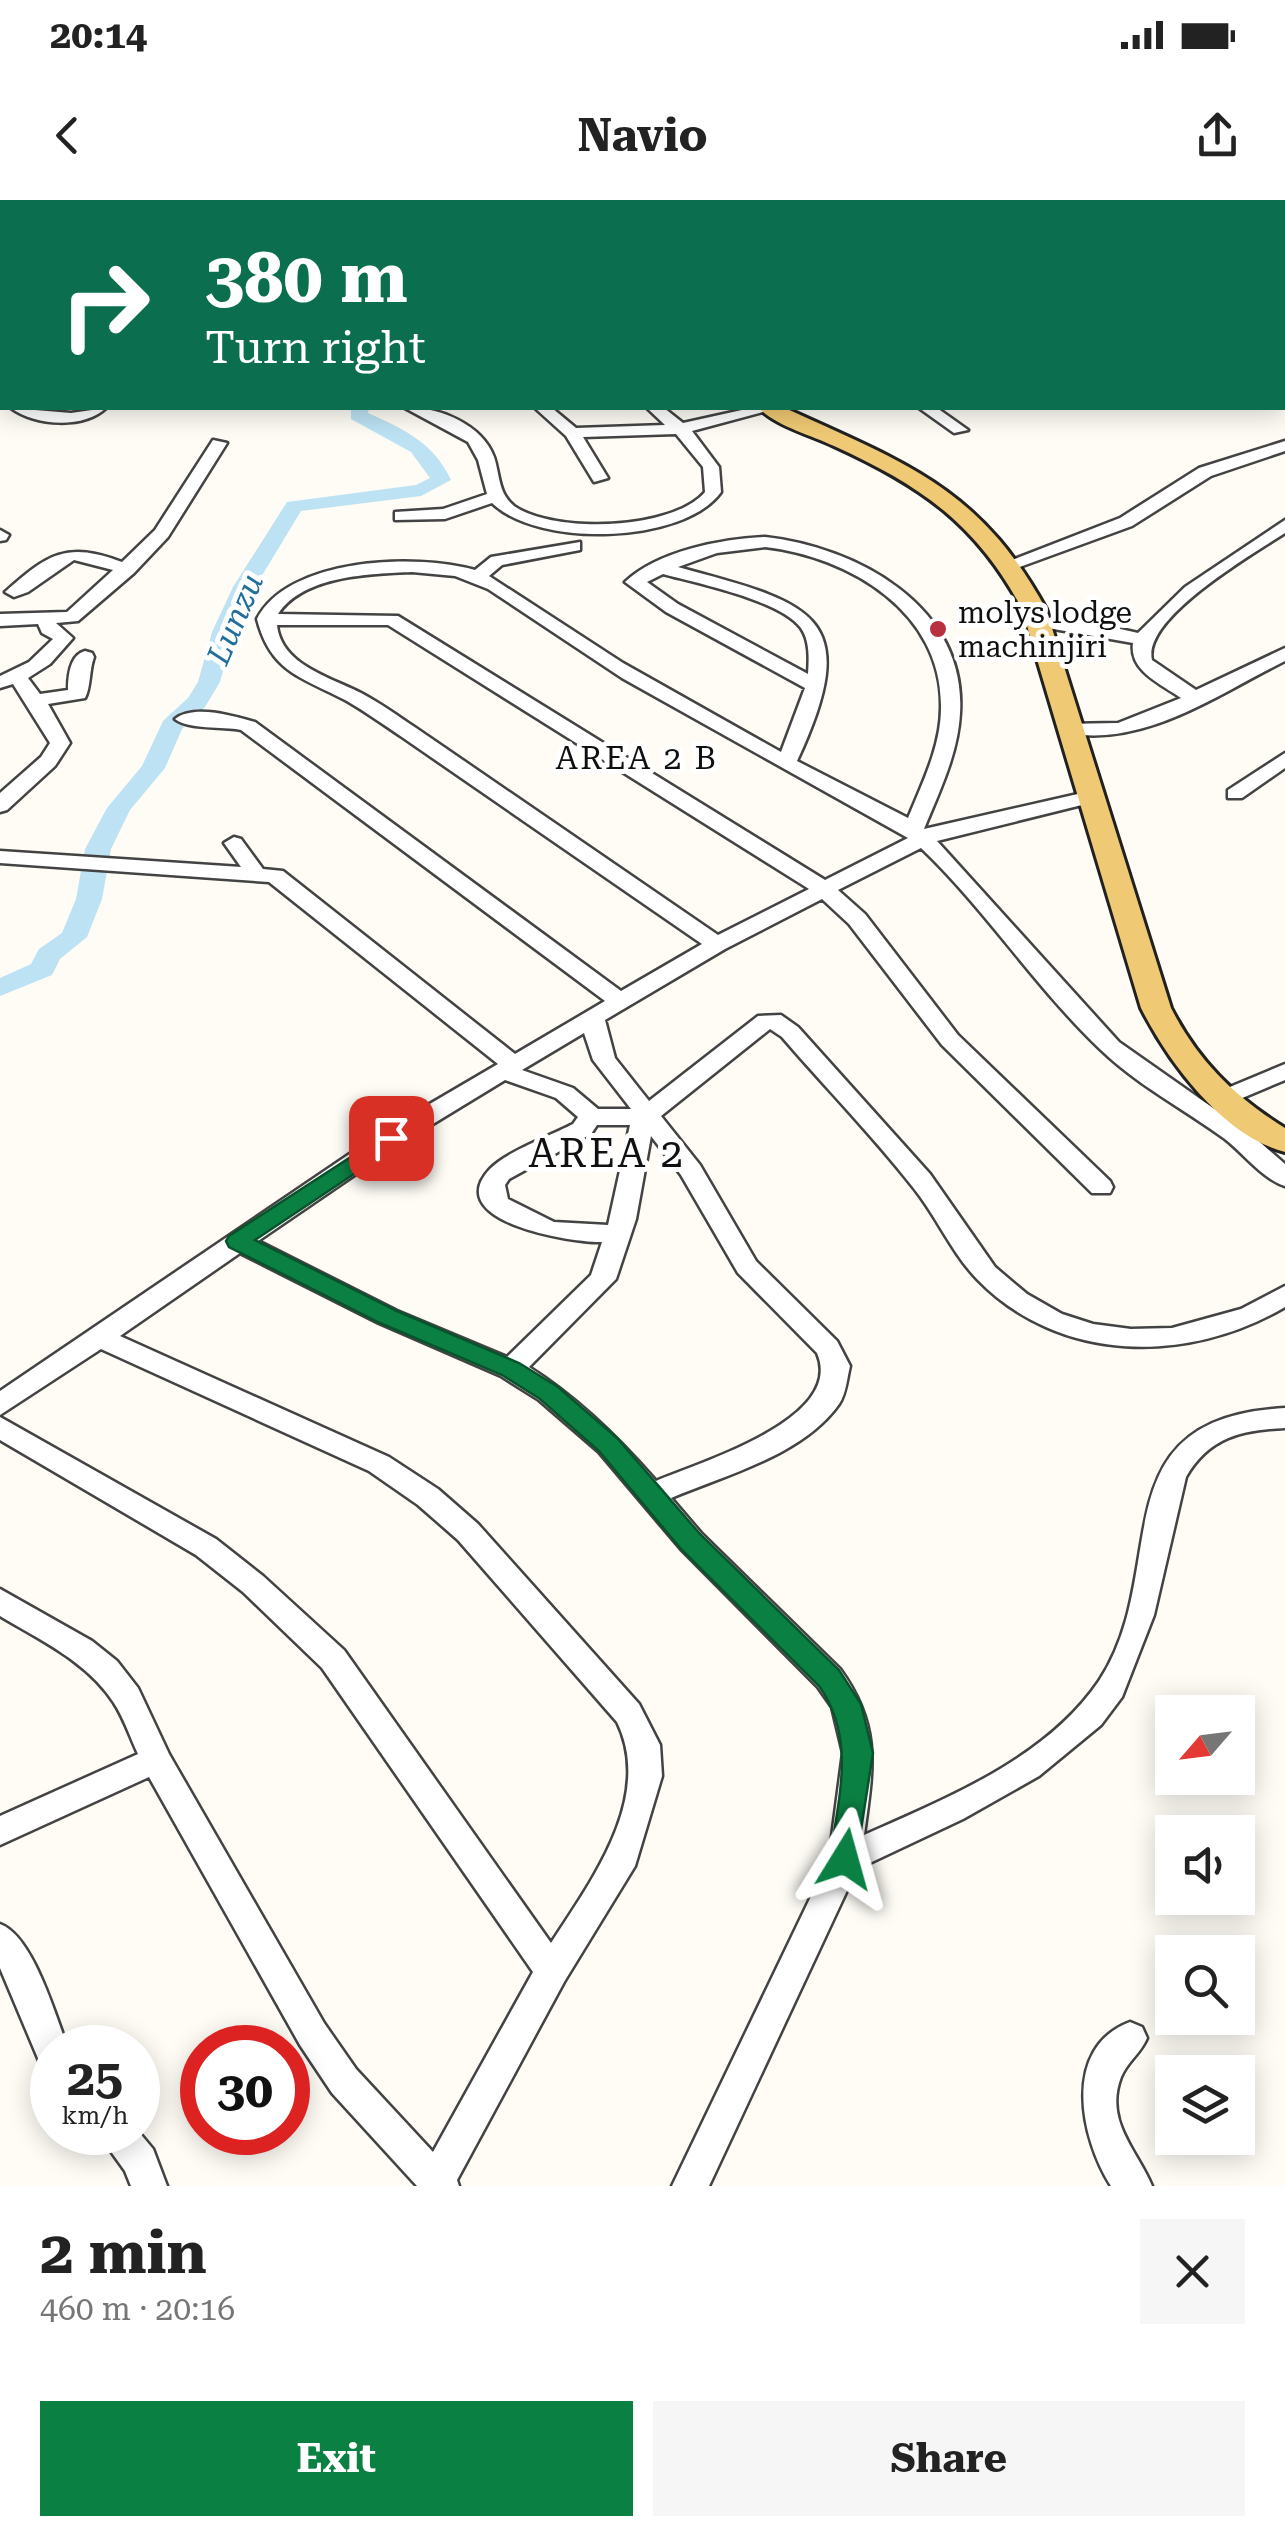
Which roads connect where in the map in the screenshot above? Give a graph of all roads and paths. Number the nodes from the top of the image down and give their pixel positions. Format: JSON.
{"nodes":[{"id":1,"x":24,"y":410,"type":"edge"},
{"id":2,"x":94,"y":410,"type":"edge"},
{"id":3,"x":417,"y":410,"type":"edge"},
{"id":4,"x":545,"y":410,"type":"edge"},
{"id":5,"x":656,"y":410,"type":"edge"},
{"id":6,"x":761,"y":410,"type":"edge"},
{"id":7,"x":774,"y":410,"type":"edge"},
{"id":8,"x":929,"y":410,"type":"edge"},
{"id":9,"x":679,"y":429,"type":"junction"},
{"id":10,"x":960,"y":430,"type":"dead end"},
{"id":11,"x":572,"y":433,"type":"junction"},
{"id":12,"x":219,"y":443,"type":"dead end"},
{"id":13,"x":1285,"y":446,"type":"edge"},
{"id":14,"x":600,"y":478,"type":"dead end"},
{"id":15,"x":494,"y":497,"type":"junction"},
{"id":16,"x":402,"y":516,"type":"dead end"},
{"id":17,"x":1285,"y":526,"type":"edge"},
{"id":18,"x":574,"y":546,"type":"dead end"},
{"id":19,"x":1012,"y":564,"type":"junction"},
{"id":20,"x":664,"y":568,"type":"junction"},
{"id":21,"x":128,"y":569,"type":"junction"},
{"id":22,"x":478,"y":578,"type":"junction"},
{"id":23,"x":14,"y":592,"type":"dead end"},
{"id":24,"x":46,"y":618,"type":"junction"},
{"id":25,"x":266,"y":618,"type":"junction"},
{"id":26,"x":0,"y":620,"type":"edge"},
{"id":27,"x":1037,"y":622,"type":"junction"},
{"id":28,"x":1143,"y":640,"type":"junction"},
{"id":29,"x":1285,"y":654,"type":"edge"},
{"id":30,"x":85,"y":657,"type":"dead end"},
{"id":31,"x":9,"y":680,"type":"edge"},
{"id":32,"x":814,"y":684,"type":"junction"},
{"id":33,"x":1194,"y":698,"type":"junction"},
{"id":34,"x":36,"y":700,"type":"junction"},
{"id":35,"x":185,"y":719,"type":"dead end"},
{"id":36,"x":1070,"y":728,"type":"junction"},
{"id":37,"x":1285,"y":759,"type":"edge"},
{"id":38,"x":786,"y":763,"type":"junction"},
{"id":39,"x":1235,"y":794,"type":"dead end"},
{"id":40,"x":1091,"y":797,"type":"junction"},
{"id":41,"x":0,"y":806,"type":"edge"},
{"id":42,"x":918,"y":835,"type":"junction"},
{"id":43,"x":234,"y":842,"type":"dead end"},
{"id":44,"x":0,"y":857,"type":"edge"},
{"id":45,"x":255,"y":872,"type":"junction"},
{"id":46,"x":824,"y":889,"type":"junction"},
{"id":47,"x":718,"y":944,"type":"junction"},
{"id":48,"x":620,"y":1000,"type":"junction"},
{"id":49,"x":593,"y":1017,"type":"junction"},
{"id":50,"x":506,"y":1067,"type":"junction"},
{"id":51,"x":1285,"y":1071,"type":"edge"},
{"id":52,"x":1221,"y":1099,"type":"junction"},
{"id":53,"x":646,"y":1114,"type":"junction"},
{"id":54,"x":590,"y":1117,"type":"junction"},
{"id":55,"x":1281,"y":1156,"type":"edge"},
{"id":56,"x":1101,"y":1187,"type":"dead end"},
{"id":57,"x":619,"y":1232,"type":"junction"},
{"id":58,"x":237,"y":1241,"type":"junction"},
{"id":59,"x":1285,"y":1295,"type":"edge"},
{"id":60,"x":98,"y":1337,"type":"junction"},
{"id":61,"x":510,"y":1369,"type":"junction"},
{"id":62,"x":0,"y":1406,"type":"edge"},
{"id":63,"x":1285,"y":1418,"type":"edge"},
{"id":64,"x":0,"y":1427,"type":"edge"},
{"id":65,"x":652,"y":1494,"type":"junction"},
{"id":66,"x":0,"y":1601,"type":"edge"},
{"id":67,"x":156,"y":1760,"type":"junction"},
{"id":68,"x":0,"y":1831,"type":"edge"},
{"id":69,"x":845,"y":1859,"type":"junction"},
{"id":70,"x":0,"y":1939,"type":"edge"},
{"id":71,"x":552,"y":1971,"type":"junction"},
{"id":72,"x":41,"y":2025,"type":"edge"},
{"id":73,"x":1130,"y":2038,"type":"dead end"},
{"id":74,"x":135,"y":2155,"type":"edge"},
{"id":75,"x":439,"y":2184,"type":"edge"},
{"id":76,"x":149,"y":2186,"type":"edge"},
{"id":77,"x":690,"y":2186,"type":"edge"},
{"id":78,"x":1134,"y":2186,"type":"edge"}],
"edges":[{"from":1,"to":2,"type":"street"},
{"from":3,"to":15,"type":"street"},
{"from":4,"to":11,"type":"street"},
{"from":5,"to":9,"type":"street"},
{"from":6,"to":9,"type":"street"},
{"from":7,"to":19,"type":"main road"},
{"from":8,"to":10,"type":"street"},
{"from":9,"to":11,"type":"street"},
{"from":9,"to":15,"type":"street"},
{"from":11,"to":14,"type":"street"},
{"from":12,"to":21,"type":"street"},
{"from":13,"to":19,"type":"street"},
{"from":15,"to":16,"type":"street"},
{"from":17,"to":28,"type":"street"},
{"from":18,"to":22,"type":"street"},
{"from":19,"to":27,"type":"main road"},
{"from":20,"to":32,"type":"street"},
{"from":20,"to":32,"type":"street"},
{"from":20,"to":42,"type":"street"},
{"from":21,"to":23,"type":"street"},
{"from":21,"to":24,"type":"street"},
{"from":22,"to":25,"type":"street"},
{"from":22,"to":38,"type":"street"},
{"from":24,"to":26,"type":"street"},
{"from":24,"to":31,"type":"street"},
{"from":25,"to":46,"type":"street"},
{"from":25,"to":47,"type":"street"},
{"from":27,"to":28,"type":"street"},
{"from":27,"to":36,"type":"main road"},
{"from":28,"to":33,"type":"street"},
{"from":29,"to":33,"type":"street"},
{"from":30,"to":34,"type":"street"},
{"from":31,"to":34,"type":"street"},
{"from":32,"to":38,"type":"street"},
{"from":33,"to":36,"type":"street"},
{"from":34,"to":41,"type":"street"},
{"from":35,"to":48,"type":"street"},
{"from":36,"to":40,"type":"main road"},
{"from":37,"to":39,"type":"street"},
{"from":38,"to":42,"type":"street"},
{"from":40,"to":42,"type":"street"},
{"from":40,"to":52,"type":"main road"},
{"from":42,"to":46,"type":"street"},
{"from":42,"to":55,"type":"street"},
{"from":43,"to":45,"type":"street"},
{"from":44,"to":45,"type":"street"},
{"from":45,"to":50,"type":"street"},
{"from":46,"to":47,"type":"street"},
{"from":46,"to":56,"type":"street"},
{"from":47,"to":48,"type":"street"},
{"from":48,"to":49,"type":"street"},
{"from":49,"to":50,"type":"street"},
{"from":49,"to":53,"type":"street"},
{"from":50,"to":54,"type":"street"},
{"from":50,"to":58,"type":"street"},
{"from":51,"to":52,"type":"street"},
{"from":52,"to":55,"type":"main road"},
{"from":53,"to":54,"type":"street"},
{"from":53,"to":57,"type":"street"},
{"from":53,"to":59,"type":"street"},
{"from":53,"to":65,"type":"street"},
{"from":54,"to":57,"type":"street"},
{"from":57,"to":61,"type":"street"},
{"from":58,"to":60,"type":"street"},
{"from":58,"to":61,"type":"street"},
{"from":60,"to":62,"type":"street"},
{"from":60,"to":71,"type":"street"},
{"from":61,"to":65,"type":"street"},
{"from":63,"to":69,"type":"street"},
{"from":64,"to":71,"type":"street"},
{"from":65,"to":69,"type":"street"},
{"from":66,"to":67,"type":"street"},
{"from":67,"to":68,"type":"street"},
{"from":67,"to":75,"type":"street"},
{"from":69,"to":77,"type":"street"},
{"from":70,"to":72,"type":"street"},
{"from":71,"to":75,"type":"street"},
{"from":73,"to":78,"type":"street"},
{"from":74,"to":76,"type":"street"}]}
